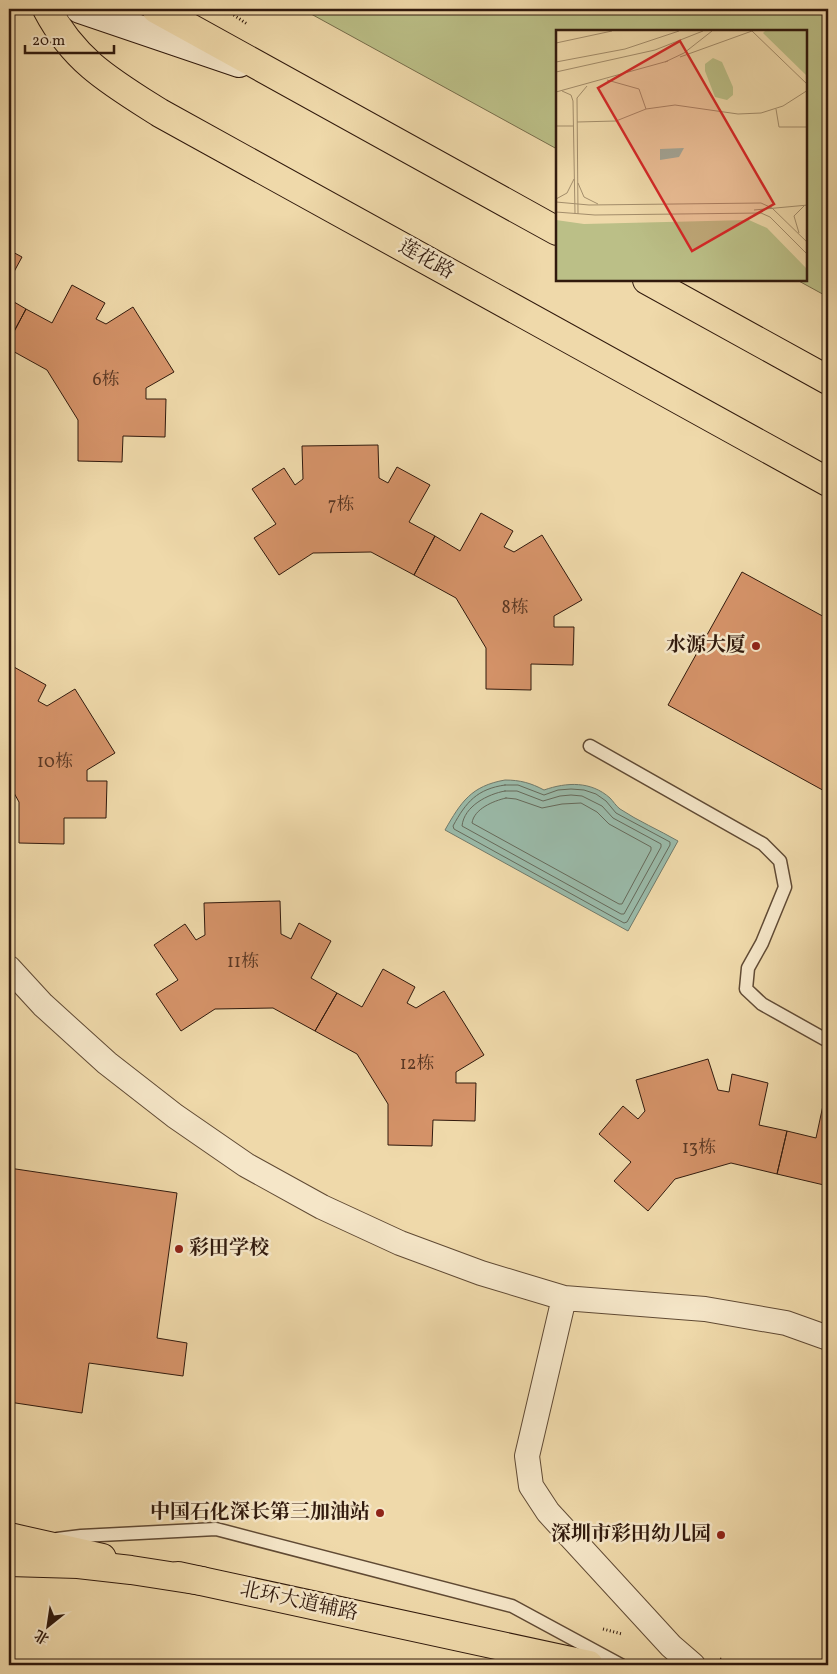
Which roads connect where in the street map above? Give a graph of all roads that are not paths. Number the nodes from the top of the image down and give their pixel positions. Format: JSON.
{"nodes":[{"id":1,"x":46,"y":9,"type":"edge"},
{"id":2,"x":80,"y":9,"type":"edge"},
{"id":3,"x":156,"y":9,"type":"edge"},
{"id":4,"x":279,"y":77,"type":"junction"},
{"id":5,"x":556,"y":229,"type":"edge"},
{"id":6,"x":649,"y":281,"type":"edge"},
{"id":7,"x":828,"y":380,"type":"edge"},
{"id":8,"x":828,"y":482,"type":"edge"},
{"id":9,"x":590,"y":746,"type":"dead end"},
{"id":10,"x":9,"y":968,"type":"edge"},
{"id":11,"x":828,"y":1041,"type":"edge"},
{"id":12,"x":564,"y":1298,"type":"junction"},
{"id":13,"x":828,"y":1338,"type":"edge"},
{"id":14,"x":21,"y":1539,"type":"edge"},
{"id":15,"x":9,"y":1562,"type":"edge"},
{"id":16,"x":202,"y":1581,"type":"junction"},
{"id":17,"x":589,"y":1665,"type":"edge"},
{"id":18,"x":622,"y":1665,"type":"edge"},
{"id":19,"x":693,"y":1665,"type":"edge"}],
"edges":[{"from":1,"to":8,"type":"main road","name":"莲花路"},
{"from":2,"to":4,"type":"main road"},
{"from":3,"to":4,"type":"main road"},
{"from":4,"to":5,"type":"main road"},
{"from":6,"to":7,"type":"main road"},
{"from":9,"to":11,"type":"lane"},
{"from":10,"to":12,"type":"street"},
{"from":12,"to":13,"type":"street"},
{"from":12,"to":19,"type":"street"},
{"from":14,"to":16,"type":"main road","name":"北环大道辅路"},
{"from":14,"to":18,"type":"lane"},
{"from":15,"to":16,"type":"main road"},
{"from":16,"to":17,"type":"main road","name":"北环大道辅路"}]}
